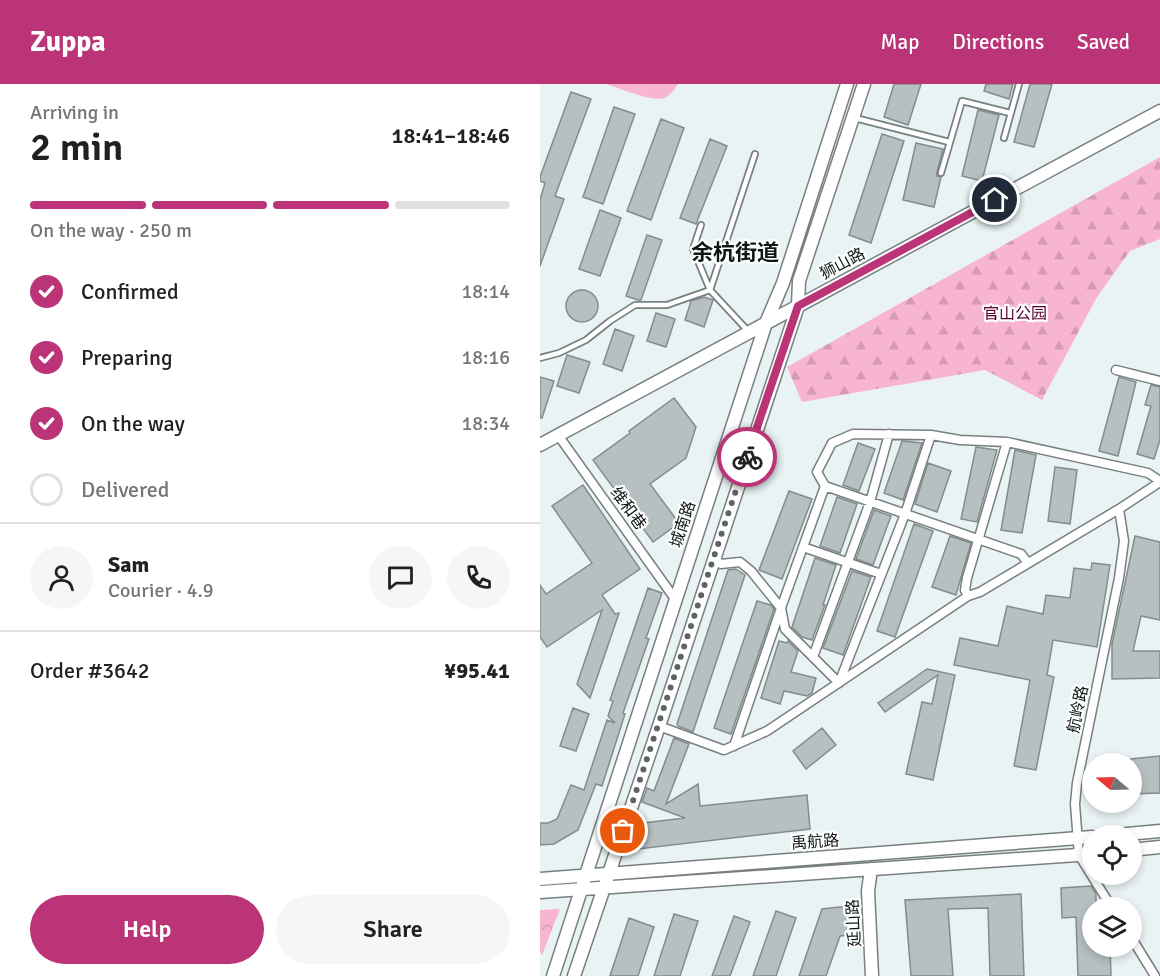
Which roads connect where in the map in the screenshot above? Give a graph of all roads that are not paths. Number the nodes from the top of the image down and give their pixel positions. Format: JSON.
{"nodes":[{"id":1,"x":847,"y":84,"type":"edge"},
{"id":2,"x":864,"y":84,"type":"edge"},
{"id":3,"x":1019,"y":84,"type":"edge"},
{"id":4,"x":1160,"y":111,"type":"edge"},
{"id":5,"x":1010,"y":113,"type":"junction"},
{"id":6,"x":853,"y":118,"type":"junction"},
{"id":7,"x":1004,"y":138,"type":"dead end"},
{"id":8,"x":949,"y":142,"type":"junction"},
{"id":9,"x":755,"y":154,"type":"dead end"},
{"id":10,"x":941,"y":172,"type":"dead end"},
{"id":11,"x":701,"y":225,"type":"dead end"},
{"id":12,"x":710,"y":290,"type":"junction"},
{"id":13,"x":798,"y":306,"type":"junction"},
{"id":14,"x":766,"y":323,"type":"junction"},
{"id":15,"x":749,"y":332,"type":"junction"},
{"id":16,"x":540,"y":358,"type":"edge"},
{"id":17,"x":1116,"y":370,"type":"dead end"},
{"id":18,"x":1160,"y":381,"type":"edge"},
{"id":19,"x":889,"y":434,"type":"junction"},
{"id":20,"x":558,"y":435,"type":"junction"},
{"id":21,"x":931,"y":435,"type":"junction"},
{"id":22,"x":1007,"y":442,"type":"junction"},
{"id":23,"x":540,"y":445,"type":"edge"},
{"id":24,"x":1160,"y":481,"type":"edge"},
{"id":25,"x":825,"y":486,"type":"junction"},
{"id":26,"x":870,"y":502,"type":"junction"},
{"id":27,"x":1119,"y":509,"type":"junction"},
{"id":28,"x":905,"y":513,"type":"junction"},
{"id":29,"x":980,"y":539,"type":"junction"},
{"id":30,"x":803,"y":547,"type":"junction"},
{"id":31,"x":713,"y":558,"type":"junction"},
{"id":32,"x":1028,"y":563,"type":"junction"},
{"id":33,"x":847,"y":564,"type":"junction"},
{"id":34,"x":881,"y":574,"type":"junction"},
{"id":35,"x":968,"y":596,"type":"junction"},
{"id":36,"x":675,"y":599,"type":"junction"},
{"id":37,"x":781,"y":608,"type":"junction"},
{"id":38,"x":813,"y":657,"type":"junction"},
{"id":39,"x":839,"y":683,"type":"junction"},
{"id":40,"x":659,"y":726,"type":"junction"},
{"id":41,"x":734,"y":746,"type":"junction"},
{"id":42,"x":1160,"y":831,"type":"edge"},
{"id":43,"x":1142,"y":833,"type":"edge"},
{"id":44,"x":1077,"y":838,"type":"junction"},
{"id":45,"x":1082,"y":838,"type":"edge"},
{"id":46,"x":1160,"y":847,"type":"edge"},
{"id":47,"x":1142,"y":849,"type":"edge"},
{"id":48,"x":1079,"y":855,"type":"junction"},
{"id":49,"x":1082,"y":855,"type":"edge"},
{"id":50,"x":871,"y":869,"type":"junction"},
{"id":51,"x":608,"y":874,"type":"junction"},
{"id":52,"x":586,"y":875,"type":"junction"},
{"id":53,"x":540,"y":879,"type":"edge"},
{"id":54,"x":604,"y":887,"type":"junction"},
{"id":55,"x":582,"y":889,"type":"junction"},
{"id":56,"x":540,"y":892,"type":"edge"},
{"id":57,"x":1105,"y":897,"type":"edge"},
{"id":58,"x":1142,"y":955,"type":"edge"},
{"id":59,"x":553,"y":976,"type":"edge"},
{"id":60,"x":574,"y":976,"type":"edge"},
{"id":61,"x":872,"y":976,"type":"edge"},
{"id":62,"x":1155,"y":976,"type":"edge"}],
"edges":[{"from":1,"to":14,"type":"main road","name":"城南路"},
{"from":2,"to":6,"type":"main road"},
{"from":3,"to":5,"type":"lane"},
{"from":4,"to":13,"type":"main road","name":"狮山路"},
{"from":5,"to":7,"type":"lane"},
{"from":5,"to":8,"type":"lane"},
{"from":6,"to":8,"type":"lane"},
{"from":6,"to":13,"type":"main road"},
{"from":8,"to":10,"type":"lane"},
{"from":9,"to":12,"type":"lane"},
{"from":11,"to":12,"type":"lane"},
{"from":12,"to":15,"type":"lane"},
{"from":12,"to":16,"type":"lane"},
{"from":13,"to":14,"type":"main road","name":"狮山路"},
{"from":13,"to":31,"type":"main road"},
{"from":14,"to":15,"type":"main road","name":"狮山路"},
{"from":14,"to":36,"type":"main road","name":"城南路"},
{"from":15,"to":20,"type":"main road","name":"狮山路"},
{"from":17,"to":18,"type":"street"},
{"from":19,"to":21,"type":"street"},
{"from":19,"to":25,"type":"street"},
{"from":19,"to":26,"type":"street"},
{"from":20,"to":23,"type":"main road","name":"狮山路"},
{"from":20,"to":36,"type":"street","name":"维和巷"},
{"from":21,"to":22,"type":"street"},
{"from":21,"to":28,"type":"street"},
{"from":22,"to":24,"type":"street"},
{"from":22,"to":29,"type":"street"},
{"from":24,"to":27,"type":"street"},
{"from":25,"to":26,"type":"street"},
{"from":25,"to":30,"type":"street"},
{"from":26,"to":28,"type":"street"},
{"from":26,"to":33,"type":"street"},
{"from":27,"to":32,"type":"street"},
{"from":27,"to":44,"type":"street","name":"航岭路"},
{"from":28,"to":29,"type":"street"},
{"from":28,"to":34,"type":"street"},
{"from":29,"to":32,"type":"street"},
{"from":29,"to":35,"type":"street"},
{"from":30,"to":33,"type":"street"},
{"from":30,"to":37,"type":"street"},
{"from":31,"to":37,"type":"street"},
{"from":31,"to":40,"type":"main road"},
{"from":32,"to":35,"type":"street"},
{"from":33,"to":34,"type":"street"},
{"from":33,"to":38,"type":"street"},
{"from":34,"to":39,"type":"street"},
{"from":35,"to":39,"type":"street"},
{"from":36,"to":52,"type":"main road","name":"城南路"},
{"from":37,"to":38,"type":"street"},
{"from":37,"to":41,"type":"street"},
{"from":38,"to":39,"type":"street"},
{"from":39,"to":41,"type":"street"},
{"from":40,"to":41,"type":"street"},
{"from":40,"to":51,"type":"main road"},
{"from":42,"to":43,"type":"main road"},
{"from":44,"to":45,"type":"main road","name":"禹航路"},
{"from":44,"to":48,"type":"street","name":"航岭路"},
{"from":44,"to":51,"type":"main road","name":"禹航路"},
{"from":46,"to":47,"type":"main road"},
{"from":48,"to":49,"type":"main road","name":"禹航路"},
{"from":48,"to":50,"type":"main road","name":"禹航路"},
{"from":48,"to":57,"type":"street","name":"航岭路"},
{"from":50,"to":54,"type":"main road","name":"禹航路"},
{"from":50,"to":61,"type":"main road","name":"延山路"},
{"from":51,"to":52,"type":"main road","name":"禹航路"},
{"from":51,"to":54,"type":"main road"},
{"from":52,"to":53,"type":"main road","name":"禹航路"},
{"from":52,"to":55,"type":"main road","name":"城南路"},
{"from":54,"to":55,"type":"main road","name":"禹航路"},
{"from":54,"to":60,"type":"main road"},
{"from":55,"to":56,"type":"main road","name":"禹航路"},
{"from":55,"to":59,"type":"main road","name":"城南路"},
{"from":58,"to":62,"type":"street"}]}
